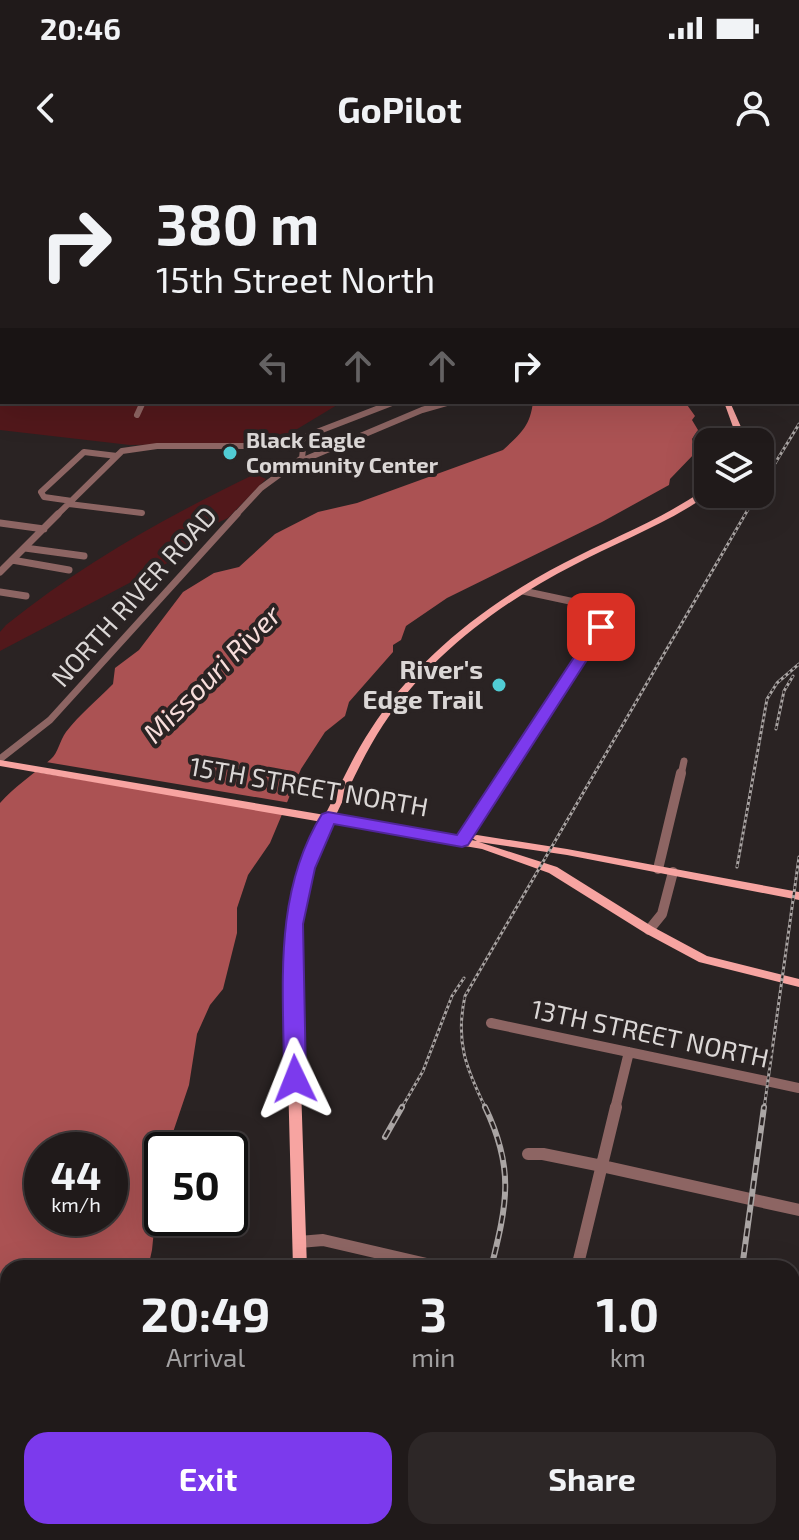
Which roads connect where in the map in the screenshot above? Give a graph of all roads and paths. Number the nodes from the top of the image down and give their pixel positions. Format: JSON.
{"nodes":[{"id":1,"x":142,"y":404,"type":"edge"},
{"id":2,"x":389,"y":404,"type":"edge"},
{"id":3,"x":442,"y":404,"type":"edge"},
{"id":4,"x":728,"y":404,"type":"edge"},
{"id":5,"x":137,"y":415,"type":"dead end"},
{"id":6,"x":736,"y":428,"type":"edge"},
{"id":7,"x":327,"y":446,"type":"junction"},
{"id":8,"x":301,"y":448,"type":"junction"},
{"id":9,"x":120,"y":454,"type":"junction"},
{"id":10,"x":297,"y":463,"type":"junction"},
{"id":11,"x":694,"y":500,"type":"edge"},
{"id":12,"x":71,"y":502,"type":"junction"},
{"id":13,"x":142,"y":513,"type":"dead end"},
{"id":14,"x":0,"y":523,"type":"edge"},
{"id":15,"x":44,"y":529,"type":"junction"},
{"id":16,"x":25,"y":548,"type":"junction"},
{"id":17,"x":84,"y":556,"type":"dead end"},
{"id":18,"x":12,"y":560,"type":"junction"},
{"id":19,"x":69,"y":570,"type":"dead end"},
{"id":20,"x":0,"y":572,"type":"edge"},
{"id":21,"x":523,"y":591,"type":"junction"},
{"id":22,"x":0,"y":592,"type":"edge"},
{"id":23,"x":26,"y":596,"type":"dead end"},
{"id":24,"x":0,"y":759,"type":"edge"},
{"id":25,"x":684,"y":761,"type":"dead end"},
{"id":26,"x":330,"y":815,"type":"junction"},
{"id":27,"x":463,"y":839,"type":"junction"},
{"id":28,"x":567,"y":852,"type":"junction"},
{"id":29,"x":658,"y":869,"type":"junction"},
{"id":30,"x":553,"y":870,"type":"junction"},
{"id":31,"x":673,"y":872,"type":"junction"},
{"id":32,"x":799,"y":896,"type":"edge"},
{"id":33,"x":649,"y":930,"type":"junction"},
{"id":34,"x":799,"y":983,"type":"edge"},
{"id":35,"x":491,"y":1023,"type":"dead end"},
{"id":36,"x":629,"y":1052,"type":"junction"},
{"id":37,"x":799,"y":1088,"type":"edge"},
{"id":38,"x":528,"y":1154,"type":"dead end"},
{"id":39,"x":602,"y":1166,"type":"junction"},
{"id":40,"x":799,"y":1210,"type":"edge"},
{"id":41,"x":299,"y":1242,"type":"junction"},
{"id":42,"x":300,"y":1260,"type":"edge"},
{"id":43,"x":409,"y":1260,"type":"edge"},
{"id":44,"x":579,"y":1260,"type":"edge"}],
"edges":[{"from":1,"to":5,"type":"street"},
{"from":2,"to":8,"type":"street"},
{"from":3,"to":7,"type":"street","name":"NORTH RIVER ROAD"},
{"from":4,"to":6,"type":"main road"},
{"from":7,"to":8,"type":"street","name":"NORTH RIVER ROAD"},
{"from":7,"to":10,"type":"street","name":"NORTH RIVER ROAD"},
{"from":8,"to":9,"type":"street","name":"NORTH RIVER ROAD"},
{"from":8,"to":10,"type":"street"},
{"from":9,"to":12,"type":"street"},
{"from":9,"to":12,"type":"street","name":"NORTH RIVER ROAD"},
{"from":10,"to":24,"type":"street","name":"NORTH RIVER ROAD"},
{"from":11,"to":21,"type":"main road"},
{"from":12,"to":13,"type":"street"},
{"from":12,"to":15,"type":"street"},
{"from":14,"to":15,"type":"street"},
{"from":15,"to":16,"type":"street"},
{"from":16,"to":17,"type":"street"},
{"from":16,"to":18,"type":"street"},
{"from":18,"to":19,"type":"street"},
{"from":18,"to":20,"type":"street"},
{"from":21,"to":26,"type":"main road"},
{"from":21,"to":27,"type":"street"},
{"from":22,"to":23,"type":"street"},
{"from":24,"to":26,"type":"main road","name":"15TH STREET NORTH"},
{"from":25,"to":29,"type":"street"},
{"from":26,"to":27,"type":"main road","name":"15TH STREET NORTH"},
{"from":26,"to":41,"type":"main road"},
{"from":27,"to":28,"type":"main road","name":"15TH STREET NORTH"},
{"from":27,"to":30,"type":"main road","name":"15TH STREET NORTH"},
{"from":28,"to":29,"type":"main road","name":"15TH STREET NORTH"},
{"from":28,"to":30,"type":"main road"},
{"from":29,"to":31,"type":"main road","name":"15TH STREET NORTH"},
{"from":30,"to":33,"type":"main road","name":"15TH STREET NORTH"},
{"from":31,"to":32,"type":"main road","name":"15TH STREET NORTH"},
{"from":31,"to":33,"type":"street"},
{"from":33,"to":34,"type":"main road","name":"15TH STREET NORTH"},
{"from":35,"to":36,"type":"street","name":"13TH STREET NORTH"},
{"from":36,"to":37,"type":"street","name":"13TH STREET NORTH"},
{"from":36,"to":39,"type":"street"},
{"from":38,"to":39,"type":"street"},
{"from":39,"to":40,"type":"street"},
{"from":39,"to":44,"type":"street"},
{"from":41,"to":42,"type":"main road"},
{"from":41,"to":43,"type":"street"}]}
